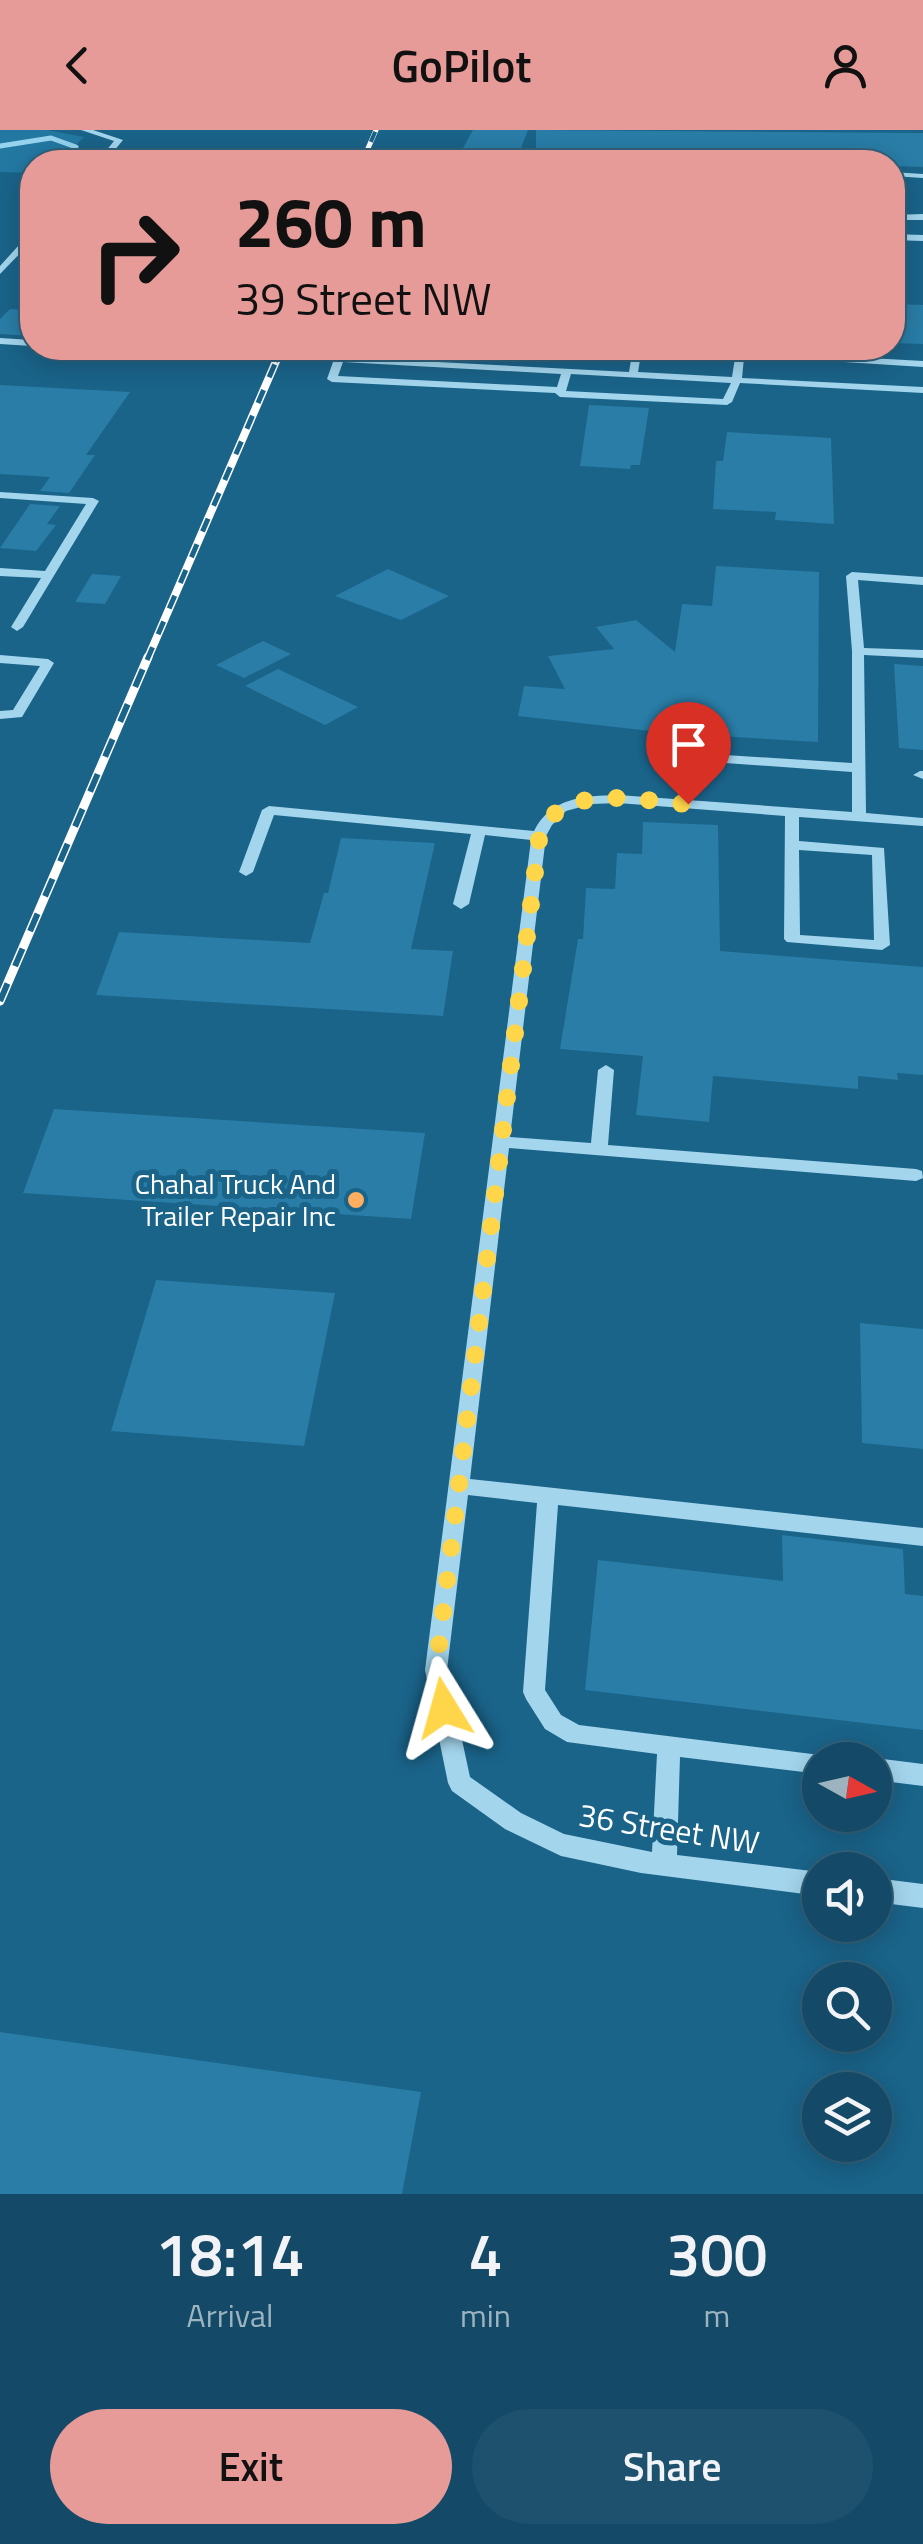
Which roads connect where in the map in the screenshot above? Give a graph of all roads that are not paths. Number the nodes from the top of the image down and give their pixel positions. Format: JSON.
{"nodes":[{"id":1,"x":85,"y":130,"type":"edge"},
{"id":2,"x":113,"y":150,"type":"edge"},
{"id":3,"x":20,"y":249,"type":"edge"},
{"id":4,"x":0,"y":271,"type":"edge"},
{"id":5,"x":339,"y":360,"type":"edge"},
{"id":6,"x":369,"y":360,"type":"edge"},
{"id":7,"x":635,"y":360,"type":"edge"},
{"id":8,"x":739,"y":360,"type":"edge"},
{"id":9,"x":852,"y":360,"type":"edge"},
{"id":10,"x":923,"y":364,"type":"edge"},
{"id":11,"x":566,"y":371,"type":"junction"},
{"id":12,"x":632,"y":374,"type":"junction"},
{"id":13,"x":737,"y":380,"type":"junction"},
{"id":14,"x":561,"y":390,"type":"junction"},
{"id":15,"x":923,"y":390,"type":"edge"},
{"id":16,"x":0,"y":494,"type":"edge"},
{"id":17,"x":0,"y":572,"type":"edge"},
{"id":18,"x":48,"y":575,"type":"junction"},
{"id":19,"x":923,"y":580,"type":"edge"},
{"id":20,"x":17,"y":627,"type":"dead end"},
{"id":21,"x":858,"y":651,"type":"junction"},
{"id":22,"x":923,"y":654,"type":"edge"},
{"id":23,"x":5,"y":659,"type":"edge"},
{"id":24,"x":0,"y":672,"type":"edge"},
{"id":25,"x":0,"y":715,"type":"edge"},
{"id":26,"x":725,"y":760,"type":"dead end"},
{"id":27,"x":858,"y":768,"type":"junction"},
{"id":28,"x":792,"y":812,"type":"junction"},
{"id":29,"x":859,"y":818,"type":"junction"},
{"id":30,"x":923,"y":822,"type":"edge"},
{"id":31,"x":479,"y":830,"type":"junction"},
{"id":32,"x":539,"y":836,"type":"junction"},
{"id":33,"x":792,"y":845,"type":"junction"},
{"id":34,"x":246,"y":872,"type":"dead end"},
{"id":35,"x":461,"y":904,"type":"dead end"},
{"id":36,"x":606,"y":1070,"type":"dead end"},
{"id":37,"x":501,"y":1142,"type":"junction"},
{"id":38,"x":599,"y":1147,"type":"junction"},
{"id":39,"x":916,"y":1176,"type":"dead end"},
{"id":40,"x":458,"y":1486,"type":"junction"},
{"id":41,"x":548,"y":1496,"type":"junction"},
{"id":42,"x":923,"y":1537,"type":"edge"},
{"id":43,"x":670,"y":1745,"type":"junction"},
{"id":44,"x":802,"y":1761,"type":"edge"},
{"id":45,"x":892,"y":1772,"type":"edge"},
{"id":46,"x":923,"y":1775,"type":"edge"},
{"id":47,"x":664,"y":1865,"type":"junction"},
{"id":48,"x":802,"y":1882,"type":"edge"},
{"id":49,"x":892,"y":1892,"type":"edge"},
{"id":50,"x":923,"y":1896,"type":"edge"}],
"edges":[{"from":1,"to":2,"type":"street"},
{"from":3,"to":4,"type":"street"},
{"from":5,"to":14,"type":"street"},
{"from":6,"to":11,"type":"street"},
{"from":7,"to":12,"type":"street"},
{"from":8,"to":13,"type":"street"},
{"from":9,"to":10,"type":"street"},
{"from":11,"to":12,"type":"street"},
{"from":11,"to":14,"type":"street"},
{"from":12,"to":13,"type":"street"},
{"from":13,"to":14,"type":"street"},
{"from":13,"to":15,"type":"street"},
{"from":16,"to":18,"type":"street"},
{"from":17,"to":18,"type":"street"},
{"from":18,"to":20,"type":"street"},
{"from":19,"to":21,"type":"street"},
{"from":21,"to":22,"type":"street"},
{"from":21,"to":27,"type":"street"},
{"from":23,"to":24,"type":"street"},
{"from":23,"to":25,"type":"street"},
{"from":26,"to":27,"type":"street"},
{"from":27,"to":29,"type":"street"},
{"from":28,"to":29,"type":"street"},
{"from":28,"to":32,"type":"street","name":"36 Street NW"},
{"from":28,"to":33,"type":"street"},
{"from":29,"to":30,"type":"street"},
{"from":31,"to":32,"type":"street"},
{"from":31,"to":34,"type":"street"},
{"from":31,"to":35,"type":"street"},
{"from":32,"to":37,"type":"street","name":"36 Street NW"},
{"from":33,"to":33,"type":"street"},
{"from":36,"to":38,"type":"street"},
{"from":37,"to":38,"type":"street"},
{"from":37,"to":40,"type":"street","name":"36 Street NW"},
{"from":38,"to":39,"type":"street"},
{"from":40,"to":41,"type":"street"},
{"from":40,"to":47,"type":"street","name":"36 Street NW"},
{"from":41,"to":42,"type":"street"},
{"from":41,"to":43,"type":"street"},
{"from":43,"to":44,"type":"street"},
{"from":43,"to":47,"type":"street"},
{"from":45,"to":46,"type":"street"},
{"from":47,"to":48,"type":"street","name":"36 Street NW"},
{"from":49,"to":50,"type":"street"}]}
